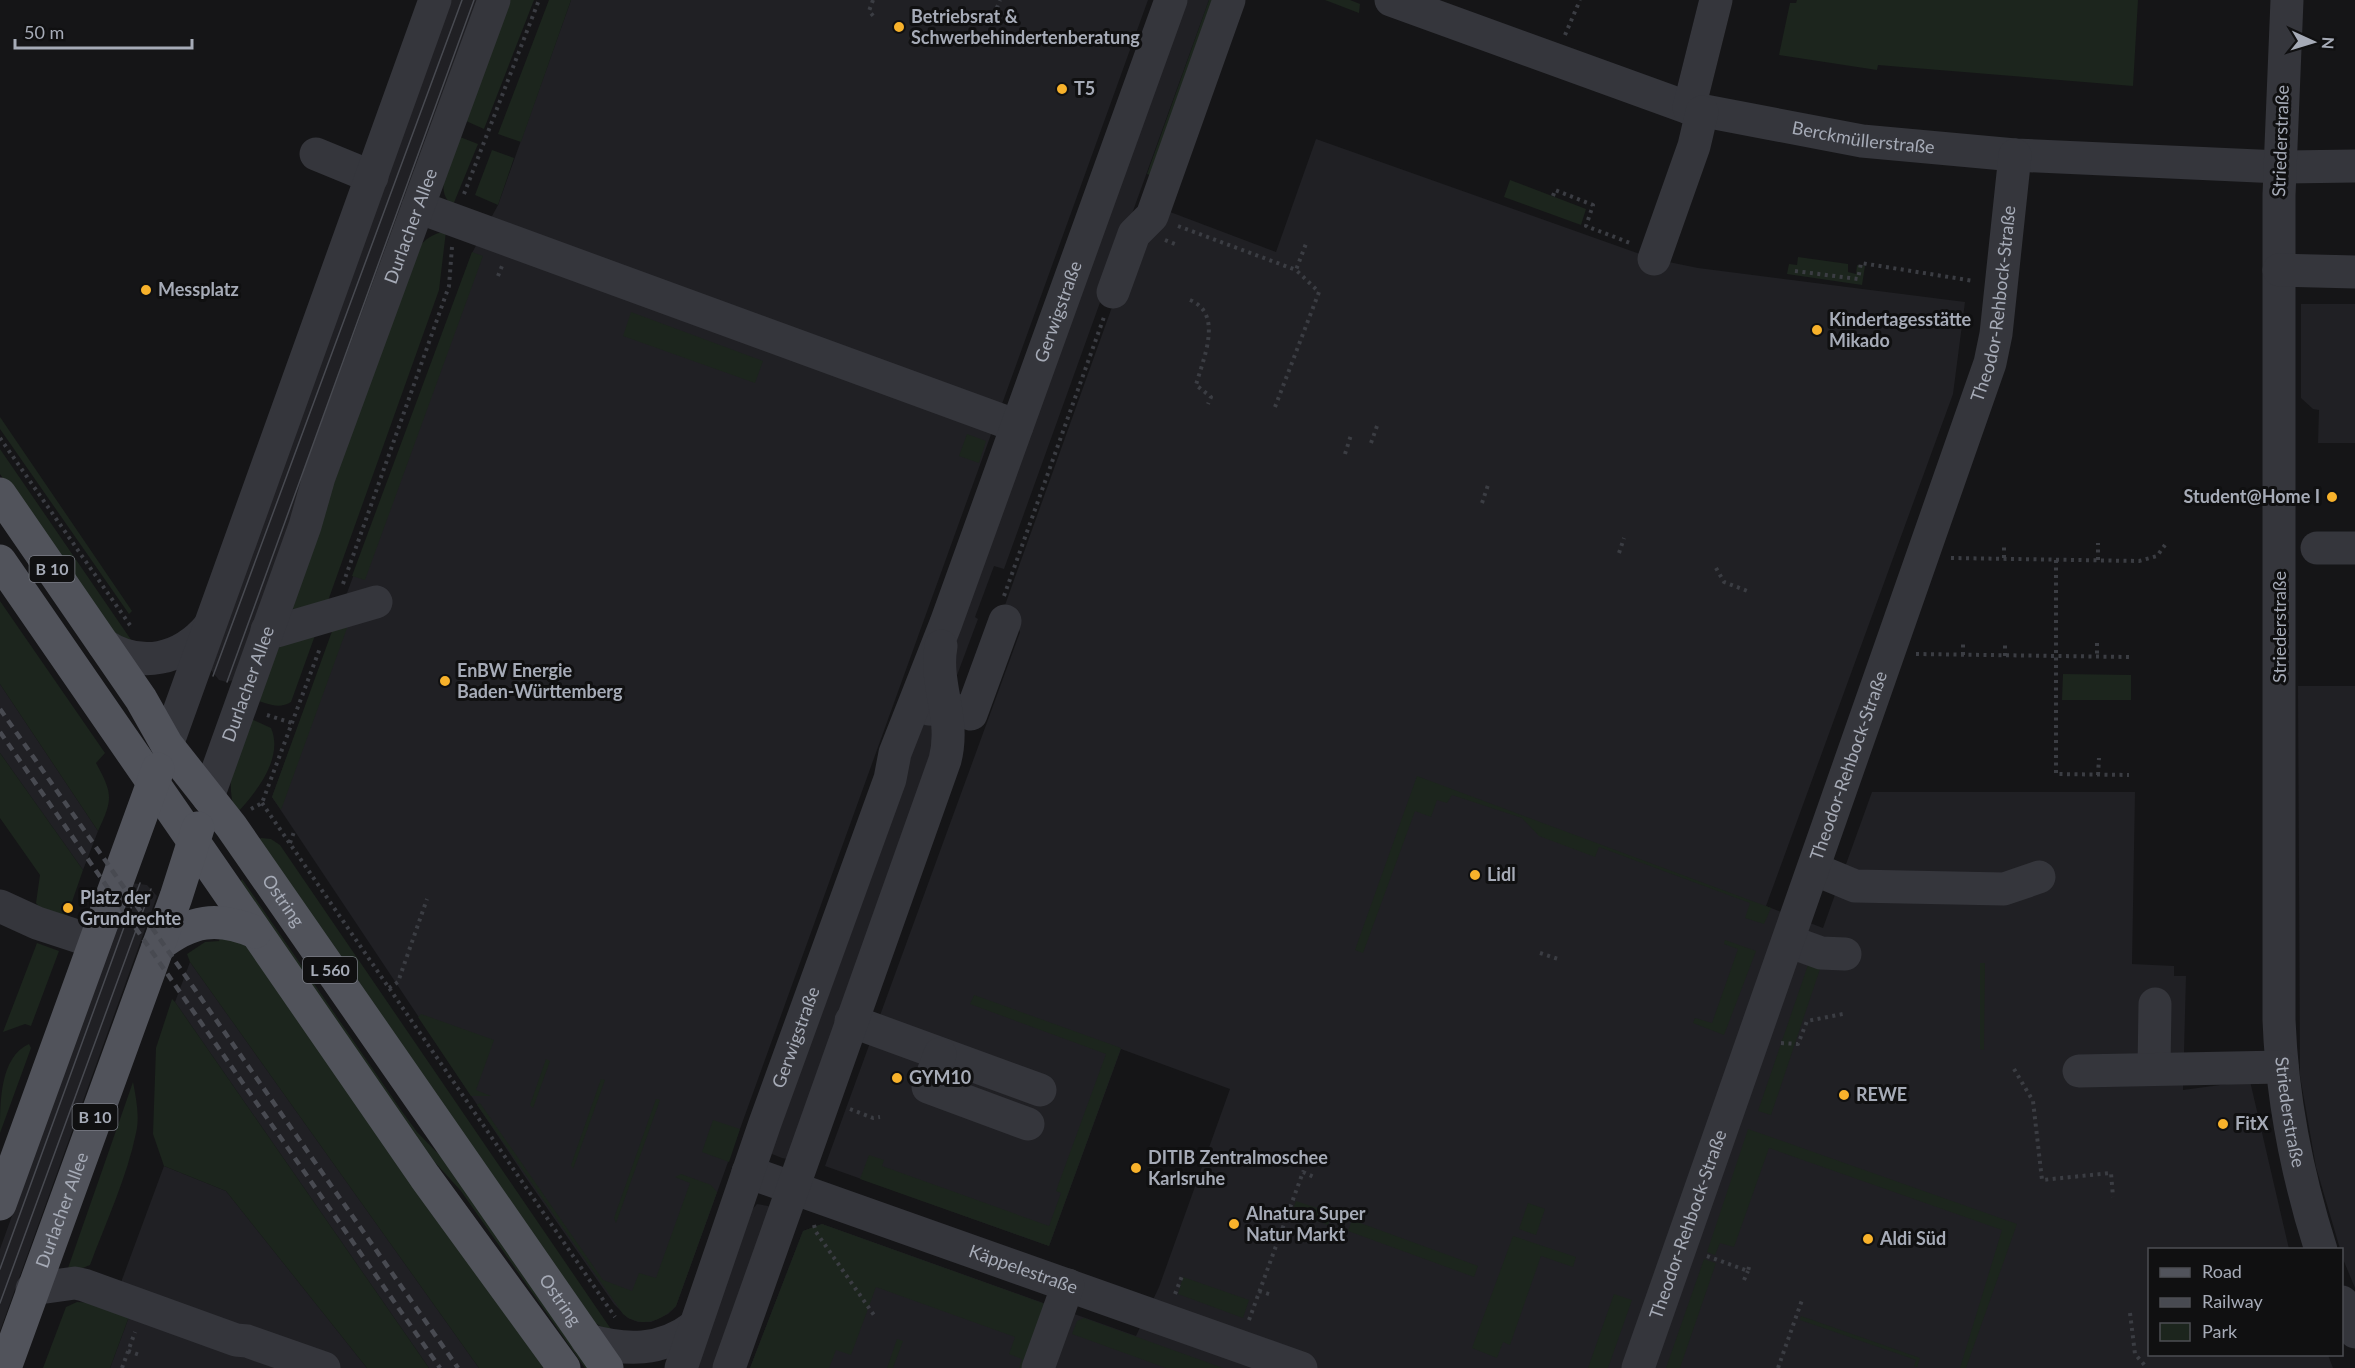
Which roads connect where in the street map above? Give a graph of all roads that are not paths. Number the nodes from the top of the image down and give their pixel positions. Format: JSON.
{"nodes":[{"id":1,"x":435,"y":0,"type":"edge"},
{"id":2,"x":494,"y":0,"type":"edge"},
{"id":3,"x":1171,"y":0,"type":"edge"},
{"id":4,"x":1229,"y":0,"type":"edge"},
{"id":5,"x":1391,"y":0,"type":"edge"},
{"id":6,"x":1716,"y":0,"type":"edge"},
{"id":7,"x":2287,"y":0,"type":"edge"},
{"id":8,"x":1695,"y":110,"type":"junction"},
{"id":9,"x":316,"y":154,"type":"dead end"},
{"id":10,"x":2015,"y":155,"type":"junction"},
{"id":11,"x":2355,"y":166,"type":"edge"},
{"id":12,"x":2280,"y":167,"type":"junction"},
{"id":13,"x":372,"y":177,"type":"junction"},
{"id":14,"x":418,"y":207,"type":"junction"},
{"id":15,"x":1655,"y":256,"type":"road end"},
{"id":16,"x":2279,"y":270,"type":"junction"},
{"id":17,"x":2355,"y":272,"type":"edge"},
{"id":18,"x":1113,"y":292,"type":"road end"},
{"id":19,"x":1017,"y":426,"type":"junction"},
{"id":20,"x":0,"y":494,"type":"edge"},
{"id":21,"x":2317,"y":548,"type":"dead end"},
{"id":22,"x":2355,"y":548,"type":"edge"},
{"id":23,"x":0,"y":561,"type":"edge"},
{"id":24,"x":376,"y":602,"type":"dead end"},
{"id":25,"x":1005,"y":621,"type":"road end"},
{"id":26,"x":946,"y":623,"type":"junction"},
{"id":27,"x":209,"y":627,"type":"junction"},
{"id":28,"x":267,"y":630,"type":"junction"},
{"id":29,"x":104,"y":645,"type":"junction"},
{"id":30,"x":912,"y":707,"type":"junction"},
{"id":31,"x":948,"y":712,"type":"junction"},
{"id":32,"x":167,"y":745,"type":"junction"},
{"id":33,"x":153,"y":784,"type":"junction"},
{"id":34,"x":208,"y":797,"type":"junction"},
{"id":35,"x":193,"y":843,"type":"junction"},
{"id":36,"x":1814,"y":869,"type":"junction"},
{"id":37,"x":2039,"y":877,"type":"dead end"},
{"id":38,"x":0,"y":906,"type":"edge"},
{"id":39,"x":255,"y":932,"type":"junction"},
{"id":40,"x":95,"y":942,"type":"junction"},
{"id":41,"x":1788,"y":942,"type":"junction"},
{"id":42,"x":158,"y":946,"type":"junction"},
{"id":43,"x":1845,"y":954,"type":"dead end"},
{"id":44,"x":2155,"y":1004,"type":"dead end"},
{"id":45,"x":851,"y":1021,"type":"junction"},
{"id":46,"x":940,"y":1054,"type":"junction"},
{"id":47,"x":2282,"y":1067,"type":"junction"},
{"id":48,"x":2154,"y":1069,"type":"junction"},
{"id":49,"x":2079,"y":1071,"type":"dead end"},
{"id":50,"x":1040,"y":1090,"type":"dead end"},
{"id":51,"x":1028,"y":1124,"type":"dead end"},
{"id":52,"x":748,"y":1172,"type":"junction"},
{"id":53,"x":800,"y":1190,"type":"junction"},
{"id":54,"x":0,"y":1204,"type":"edge"},
{"id":55,"x":2320,"y":1248,"type":"edge"},
{"id":56,"x":1068,"y":1285,"type":"junction"},
{"id":57,"x":32,"y":1289,"type":"junction"},
{"id":58,"x":2343,"y":1304,"type":"edge"},
{"id":59,"x":695,"y":1326,"type":"junction"},
{"id":60,"x":2355,"y":1332,"type":"edge"},
{"id":61,"x":619,"y":1358,"type":"edge"},
{"id":62,"x":5,"y":1368,"type":"edge"},
{"id":63,"x":324,"y":1368,"type":"edge"},
{"id":64,"x":564,"y":1368,"type":"edge"},
{"id":65,"x":681,"y":1368,"type":"edge"},
{"id":66,"x":729,"y":1368,"type":"edge"},
{"id":67,"x":1038,"y":1368,"type":"edge"},
{"id":68,"x":1301,"y":1368,"type":"edge"},
{"id":69,"x":1638,"y":1368,"type":"edge"}],
"edges":[{"from":1,"to":13,"type":"street"},
{"from":2,"to":14,"type":"street","name":"Durlacher Allee"},
{"from":3,"to":19,"type":"street","name":"Gerwigstraße"},
{"from":4,"to":18,"type":"street"},
{"from":5,"to":8,"type":"street","name":"Berckmüllerstraße"},
{"from":6,"to":8,"type":"street"},
{"from":7,"to":12,"type":"street","name":"Striederstraße"},
{"from":8,"to":10,"type":"street","name":"Berckmüllerstraße"},
{"from":8,"to":15,"type":"street"},
{"from":9,"to":13,"type":"street"},
{"from":10,"to":12,"type":"street","name":"Berckmüllerstraße"},
{"from":10,"to":36,"type":"street","name":"Theodor-Rehbock-Straße"},
{"from":11,"to":12,"type":"street","name":"Berckmüllerstraße"},
{"from":12,"to":16,"type":"street","name":"Striederstraße"},
{"from":13,"to":27,"type":"street"},
{"from":14,"to":19,"type":"street"},
{"from":14,"to":28,"type":"street","name":"Durlacher Allee"},
{"from":16,"to":17,"type":"street"},
{"from":16,"to":47,"type":"street","name":"Striederstraße"},
{"from":19,"to":26,"type":"street","name":"Gerwigstraße"},
{"from":20,"to":29,"type":"main road","name":"Ostring","number":"B 10"},
{"from":21,"to":22,"type":"street"},
{"from":23,"to":33,"type":"main road","name":"Ostring","number":"B 10"},
{"from":24,"to":28,"type":"street"},
{"from":25,"to":31,"type":"street"},
{"from":26,"to":30,"type":"street","name":"Gerwigstraße"},
{"from":26,"to":31,"type":"street","name":"Gerwigstraße"},
{"from":27,"to":29,"type":"street"},
{"from":27,"to":32,"type":"street"},
{"from":28,"to":34,"type":"street","name":"Durlacher Allee"},
{"from":29,"to":32,"type":"main road","name":"Ostring","number":"B 10"},
{"from":30,"to":31,"type":"street"},
{"from":30,"to":52,"type":"street","name":"Gerwigstraße"},
{"from":31,"to":45,"type":"street","name":"Gerwigstraße"},
{"from":32,"to":33,"type":"main road"},
{"from":32,"to":34,"type":"main road","name":"Ostring","number":"B 10"},
{"from":33,"to":35,"type":"main road","name":"Ostring"},
{"from":33,"to":40,"type":"main road"},
{"from":34,"to":35,"type":"main road","name":"Durlacher Allee","number":"B 10"},
{"from":34,"to":61,"type":"main road","name":"Ostring","number":"L 560"},
{"from":35,"to":39,"type":"main road","name":"Ostring","number":"L 560"},
{"from":35,"to":42,"type":"main road","name":"Durlacher Allee","number":"B 10"},
{"from":36,"to":37,"type":"street"},
{"from":36,"to":41,"type":"street","name":"Theodor-Rehbock-Straße"},
{"from":38,"to":40,"type":"street"},
{"from":39,"to":42,"type":"main road"},
{"from":39,"to":64,"type":"main road","name":"Ostring","number":"L 560"},
{"from":40,"to":54,"type":"main road"},
{"from":41,"to":43,"type":"street"},
{"from":41,"to":69,"type":"street","name":"Theodor-Rehbock-Straße"},
{"from":42,"to":57,"type":"main road","name":"Durlacher Allee","number":"B 10"},
{"from":44,"to":48,"type":"street"},
{"from":45,"to":46,"type":"street"},
{"from":45,"to":53,"type":"street","name":"Gerwigstraße"},
{"from":46,"to":50,"type":"street"},
{"from":46,"to":51,"type":"street"},
{"from":47,"to":48,"type":"street"},
{"from":47,"to":55,"type":"street","name":"Striederstraße"},
{"from":48,"to":49,"type":"street"},
{"from":52,"to":53,"type":"street","name":"Käppelestraße"},
{"from":52,"to":59,"type":"street","name":"Gerwigstraße"},
{"from":53,"to":56,"type":"street","name":"Käppelestraße"},
{"from":53,"to":66,"type":"street","name":"Gerwigstraße"},
{"from":56,"to":67,"type":"street"},
{"from":56,"to":68,"type":"street","name":"Käppelestraße"},
{"from":57,"to":62,"type":"main road","name":"Durlacher Allee","number":"B 10"},
{"from":57,"to":63,"type":"street"},
{"from":58,"to":60,"type":"street"},
{"from":59,"to":61,"type":"street"},
{"from":59,"to":65,"type":"street","name":"Gerwigstraße"}]}
